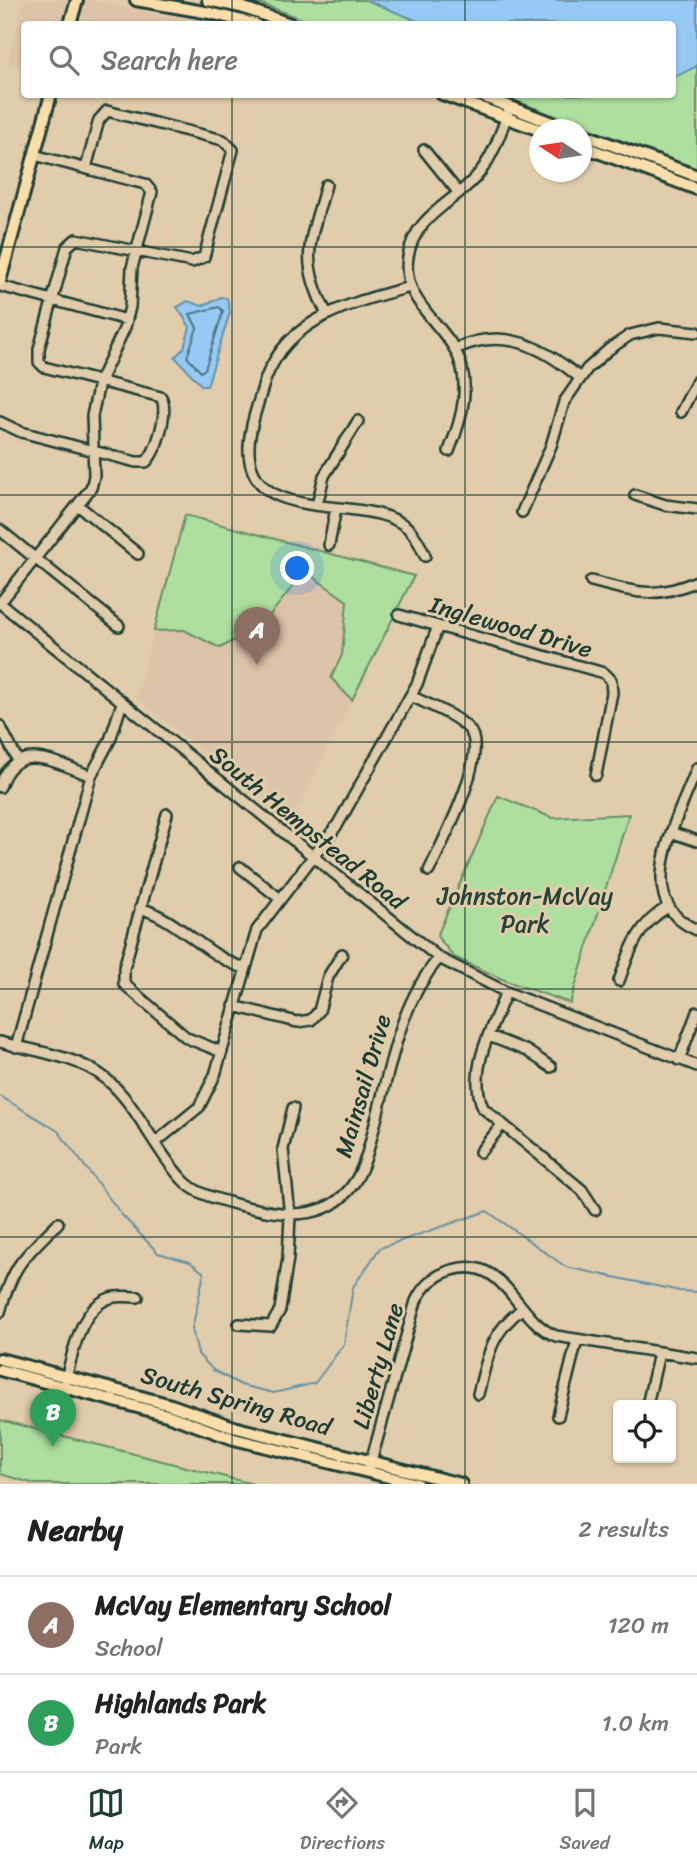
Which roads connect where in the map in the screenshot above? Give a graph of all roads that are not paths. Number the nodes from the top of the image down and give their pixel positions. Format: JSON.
{"nodes":[{"id":1,"x":77,"y":0,"type":"edge"},
{"id":2,"x":136,"y":0,"type":"edge"},
{"id":3,"x":159,"y":0,"type":"edge"},
{"id":4,"x":169,"y":0,"type":"edge"},
{"id":5,"x":208,"y":0,"type":"edge"},
{"id":6,"x":71,"y":21,"type":"edge"},
{"id":7,"x":243,"y":21,"type":"edge"},
{"id":8,"x":281,"y":21,"type":"edge"},
{"id":9,"x":50,"y":98,"type":"edge"},
{"id":10,"x":457,"y":98,"type":"edge"},
{"id":11,"x":473,"y":98,"type":"edge"},
{"id":12,"x":484,"y":98,"type":"edge"},
{"id":13,"x":508,"y":112,"type":"junction"},
{"id":14,"x":532,"y":119,"type":"edge"},
{"id":15,"x":529,"y":124,"type":"edge"},
{"id":16,"x":592,"y":138,"type":"edge"},
{"id":17,"x":424,"y":150,"type":"dead end"},
{"id":18,"x":592,"y":150,"type":"edge"},
{"id":19,"x":34,"y":155,"type":"junction"},
{"id":20,"x":86,"y":168,"type":"junction"},
{"id":21,"x":697,"y":176,"type":"edge"},
{"id":22,"x":326,"y":185,"type":"dead end"},
{"id":23,"x":697,"y":189,"type":"edge"},
{"id":24,"x":458,"y":192,"type":"junction"},
{"id":25,"x":136,"y":250,"type":"junction"},
{"id":26,"x":0,"y":283,"type":"edge"},
{"id":27,"x":410,"y":287,"type":"junction"},
{"id":28,"x":53,"y":300,"type":"junction"},
{"id":29,"x":327,"y":312,"type":"junction"},
{"id":30,"x":127,"y":320,"type":"junction"},
{"id":31,"x":697,"y":332,"type":"edge"},
{"id":32,"x":455,"y":349,"type":"junction"},
{"id":33,"x":580,"y":378,"type":"junction"},
{"id":34,"x":697,"y":381,"type":"edge"},
{"id":35,"x":99,"y":383,"type":"junction"},
{"id":36,"x":681,"y":412,"type":"dead end"},
{"id":37,"x":358,"y":421,"type":"dead end"},
{"id":38,"x":0,"y":422,"type":"edge"},
{"id":39,"x":94,"y":451,"type":"junction"},
{"id":40,"x":449,"y":451,"type":"dead end"},
{"id":41,"x":635,"y":495,"type":"dead end"},
{"id":42,"x":317,"y":505,"type":"junction"},
{"id":43,"x":79,"y":506,"type":"junction"},
{"id":44,"x":337,"y":508,"type":"junction"},
{"id":45,"x":697,"y":509,"type":"edge"},
{"id":46,"x":522,"y":512,"type":"dead end"},
{"id":47,"x":0,"y":530,"type":"edge"},
{"id":48,"x":329,"y":545,"type":"dead end"},
{"id":49,"x":138,"y":554,"type":"dead end"},
{"id":50,"x":425,"y":556,"type":"dead end"},
{"id":51,"x":37,"y":559,"type":"junction"},
{"id":52,"x":591,"y":580,"type":"dead end"},
{"id":53,"x":697,"y":581,"type":"edge"},
{"id":54,"x":0,"y":603,"type":"edge"},
{"id":55,"x":399,"y":615,"type":"dead end"},
{"id":56,"x":119,"y":626,"type":"dead end"},
{"id":57,"x":438,"y":626,"type":"junction"},
{"id":58,"x":411,"y":696,"type":"junction"},
{"id":59,"x":122,"y":703,"type":"junction"},
{"id":60,"x":0,"y":726,"type":"edge"},
{"id":61,"x":18,"y":761,"type":"junction"},
{"id":62,"x":697,"y":768,"type":"edge"},
{"id":63,"x":596,"y":775,"type":"dead end"},
{"id":64,"x":90,"y":776,"type":"junction"},
{"id":65,"x":0,"y":788,"type":"edge"},
{"id":66,"x":167,"y":814,"type":"dead end"},
{"id":67,"x":674,"y":833,"type":"junction"},
{"id":68,"x":697,"y":841,"type":"edge"},
{"id":69,"x":313,"y":857,"type":"junction"},
{"id":70,"x":240,"y":867,"type":"dead end"},
{"id":71,"x":429,"y":871,"type":"dead end"},
{"id":72,"x":279,"y":898,"type":"junction"},
{"id":73,"x":668,"y":907,"type":"junction"},
{"id":74,"x":140,"y":908,"type":"junction"},
{"id":75,"x":697,"y":930,"type":"edge"},
{"id":76,"x":342,"y":954,"type":"dead end"},
{"id":77,"x":439,"y":958,"type":"junction"},
{"id":78,"x":244,"y":968,"type":"junction"},
{"id":79,"x":619,"y":981,"type":"dead end"},
{"id":80,"x":506,"y":992,"type":"junction"},
{"id":81,"x":234,"y":1006,"type":"junction"},
{"id":82,"x":697,"y":1012,"type":"edge"},
{"id":83,"x":489,"y":1036,"type":"junction"},
{"id":84,"x":0,"y":1042,"type":"edge"},
{"id":85,"x":16,"y":1047,"type":"junction"},
{"id":86,"x":222,"y":1052,"type":"junction"},
{"id":87,"x":679,"y":1060,"type":"junction"},
{"id":88,"x":697,"y":1066,"type":"edge"},
{"id":89,"x":551,"y":1067,"type":"dead end"},
{"id":90,"x":293,"y":1108,"type":"dead end"},
{"id":91,"x":501,"y":1126,"type":"junction"},
{"id":92,"x":156,"y":1142,"type":"junction"},
{"id":93,"x":480,"y":1152,"type":"dead end"},
{"id":94,"x":595,"y":1210,"type":"dead end"},
{"id":95,"x":290,"y":1216,"type":"junction"},
{"id":96,"x":58,"y":1223,"type":"dead end"},
{"id":97,"x":138,"y":1297,"type":"dead end"},
{"id":98,"x":523,"y":1308,"type":"junction"},
{"id":99,"x":0,"y":1312,"type":"edge"},
{"id":100,"x":239,"y":1324,"type":"dead end"},
{"id":101,"x":577,"y":1340,"type":"junction"},
{"id":102,"x":659,"y":1353,"type":"junction"},
{"id":103,"x":697,"y":1358,"type":"edge"},
{"id":104,"x":0,"y":1359,"type":"edge"},
{"id":105,"x":0,"y":1370,"type":"edge"},
{"id":106,"x":65,"y":1382,"type":"junction"},
{"id":107,"x":478,"y":1394,"type":"dead end"},
{"id":108,"x":648,"y":1400,"type":"edge"},
{"id":109,"x":558,"y":1416,"type":"dead end"},
{"id":110,"x":370,"y":1465,"type":"junction"},
{"id":111,"x":399,"y":1477,"type":"edge"},
{"id":112,"x":417,"y":1484,"type":"edge"},
{"id":113,"x":461,"y":1484,"type":"edge"}],
"edges":[{"from":1,"to":6,"type":"main road"},
{"from":2,"to":7,"type":"main road"},
{"from":3,"to":4,"type":"main road"},
{"from":5,"to":8,"type":"main road"},
{"from":9,"to":19,"type":"main road"},
{"from":10,"to":13,"type":"main road"},
{"from":11,"to":13,"type":"main road"},
{"from":12,"to":13,"type":"main road"},
{"from":13,"to":14,"type":"main road"},
{"from":13,"to":15,"type":"main road"},
{"from":13,"to":24,"type":"street"},
{"from":16,"to":21,"type":"main road"},
{"from":17,"to":24,"type":"street"},
{"from":18,"to":23,"type":"main road"},
{"from":19,"to":20,"type":"street"},
{"from":19,"to":26,"type":"main road"},
{"from":20,"to":25,"type":"street"},
{"from":20,"to":25,"type":"street"},
{"from":22,"to":29,"type":"street"},
{"from":24,"to":27,"type":"street"},
{"from":25,"to":28,"type":"street"},
{"from":25,"to":30,"type":"street"},
{"from":26,"to":28,"type":"street"},
{"from":27,"to":29,"type":"street"},
{"from":27,"to":32,"type":"street"},
{"from":28,"to":30,"type":"street"},
{"from":28,"to":35,"type":"street"},
{"from":29,"to":42,"type":"street"},
{"from":30,"to":35,"type":"street"},
{"from":31,"to":33,"type":"street"},
{"from":32,"to":33,"type":"street"},
{"from":32,"to":40,"type":"street"},
{"from":33,"to":46,"type":"street"},
{"from":34,"to":36,"type":"street"},
{"from":35,"to":39,"type":"street"},
{"from":35,"to":39,"type":"street"},
{"from":37,"to":42,"type":"street"},
{"from":38,"to":39,"type":"street"},
{"from":39,"to":43,"type":"street"},
{"from":41,"to":45,"type":"street"},
{"from":42,"to":44,"type":"street"},
{"from":43,"to":49,"type":"street"},
{"from":43,"to":51,"type":"street"},
{"from":44,"to":48,"type":"street"},
{"from":44,"to":50,"type":"street"},
{"from":47,"to":51,"type":"street"},
{"from":51,"to":54,"type":"street"},
{"from":51,"to":56,"type":"street"},
{"from":52,"to":53,"type":"street"},
{"from":54,"to":59,"type":"street","name":"South Hempstead Road"},
{"from":55,"to":57,"type":"street","name":"Inglewood Drive"},
{"from":57,"to":58,"type":"street"},
{"from":57,"to":63,"type":"street","name":"Inglewood Drive"},
{"from":58,"to":69,"type":"street"},
{"from":58,"to":71,"type":"street"},
{"from":59,"to":64,"type":"street"},
{"from":59,"to":69,"type":"street","name":"South Hempstead Road"},
{"from":60,"to":61,"type":"street"},
{"from":61,"to":64,"type":"street"},
{"from":61,"to":65,"type":"street"},
{"from":62,"to":67,"type":"street"},
{"from":64,"to":85,"type":"street"},
{"from":66,"to":74,"type":"street"},
{"from":67,"to":68,"type":"street"},
{"from":67,"to":73,"type":"street"},
{"from":69,"to":72,"type":"street"},
{"from":69,"to":77,"type":"street","name":"South Hempstead Road"},
{"from":70,"to":72,"type":"street"},
{"from":72,"to":78,"type":"street"},
{"from":73,"to":75,"type":"street"},
{"from":73,"to":79,"type":"street"},
{"from":74,"to":78,"type":"street"},
{"from":74,"to":86,"type":"street"},
{"from":76,"to":81,"type":"street"},
{"from":77,"to":80,"type":"street","name":"South Hempstead Road"},
{"from":77,"to":95,"type":"street","name":"Mainsail Drive"},
{"from":78,"to":81,"type":"street"},
{"from":80,"to":83,"type":"street"},
{"from":80,"to":87,"type":"street","name":"South Hempstead Road"},
{"from":81,"to":86,"type":"street"},
{"from":82,"to":87,"type":"street"},
{"from":83,"to":89,"type":"street"},
{"from":83,"to":91,"type":"street"},
{"from":84,"to":85,"type":"street","name":"Mainsail Drive"},
{"from":85,"to":92,"type":"street","name":"Mainsail Drive"},
{"from":86,"to":92,"type":"street"},
{"from":87,"to":88,"type":"street","name":"South Hempstead Road"},
{"from":90,"to":95,"type":"street"},
{"from":91,"to":93,"type":"street"},
{"from":91,"to":94,"type":"street"},
{"from":92,"to":95,"type":"street","name":"Mainsail Drive"},
{"from":95,"to":100,"type":"street"},
{"from":96,"to":99,"type":"street"},
{"from":97,"to":106,"type":"street"},
{"from":98,"to":101,"type":"street","name":"Liberty Lane"},
{"from":98,"to":107,"type":"street"},
{"from":98,"to":110,"type":"street","name":"Liberty Lane"},
{"from":101,"to":102,"type":"street","name":"Liberty Lane"},
{"from":101,"to":109,"type":"street"},
{"from":102,"to":103,"type":"street","name":"Liberty Lane"},
{"from":102,"to":108,"type":"street"},
{"from":104,"to":106,"type":"main road","name":"South Spring Road"},
{"from":105,"to":106,"type":"main road","name":"South Spring Road"},
{"from":106,"to":110,"type":"main road","name":"South Spring Road"},
{"from":110,"to":111,"type":"main road","name":"South Spring Road"},
{"from":111,"to":112,"type":"main road","name":"South Spring Road"},
{"from":111,"to":113,"type":"main road","name":"South Spring Road"}]}
